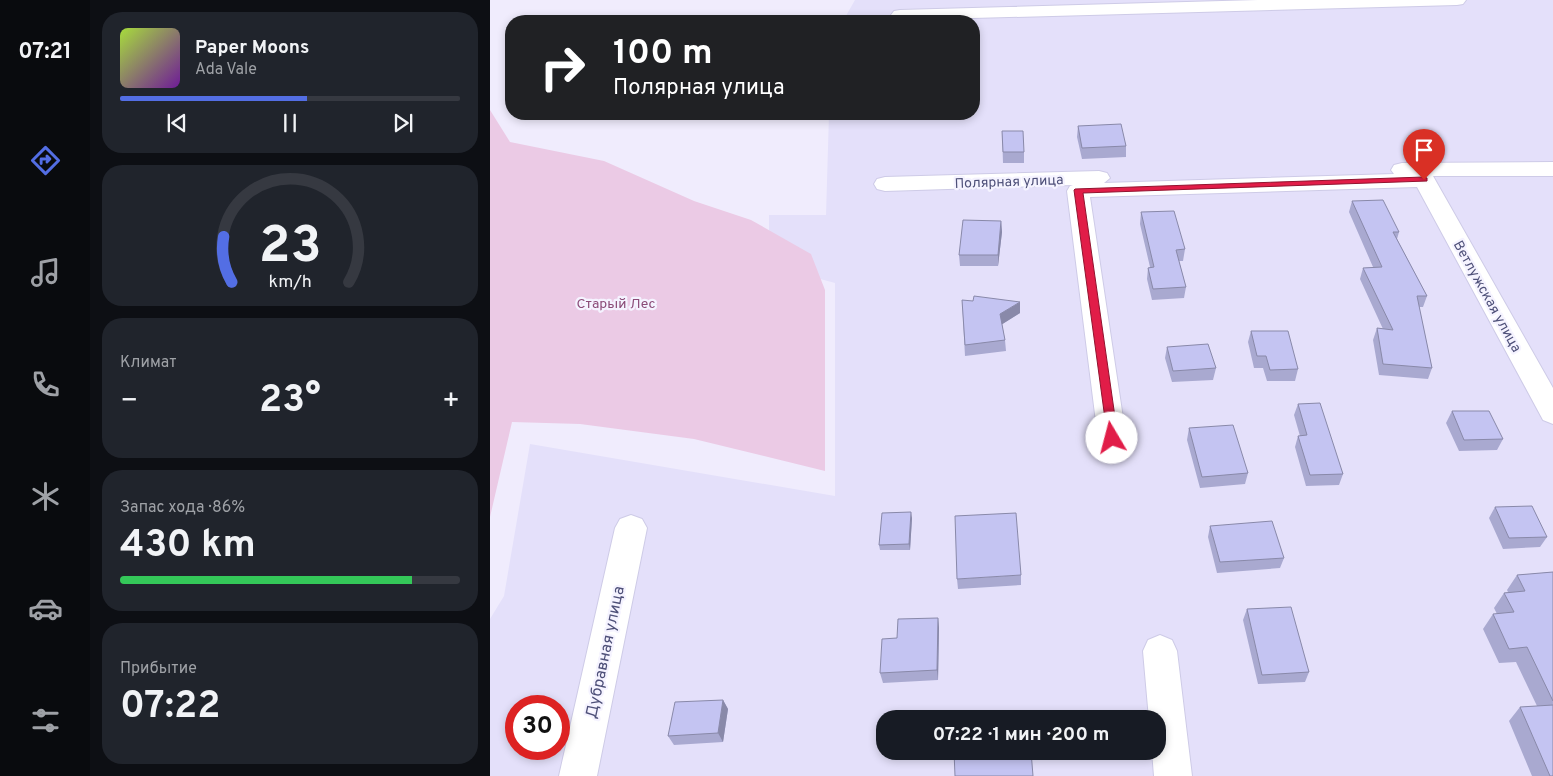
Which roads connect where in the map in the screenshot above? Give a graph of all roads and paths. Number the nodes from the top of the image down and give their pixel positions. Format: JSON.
{"nodes":[{"id":1,"x":1457,"y":0,"type":"edge"},
{"id":2,"x":900,"y":15,"type":"dead end"},
{"id":3,"x":1553,"y":169,"type":"edge"},
{"id":4,"x":1424,"y":180,"type":"joint"},
{"id":5,"x":886,"y":184,"type":"dead end"},
{"id":6,"x":1553,"y":413,"type":"edge"},
{"id":7,"x":1112,"y":438,"type":"dead end"},
{"id":8,"x":631,"y":528,"type":"dead end"},
{"id":9,"x":1160,"y":651,"type":"dead end"},
{"id":10,"x":578,"y":776,"type":"edge"},
{"id":11,"x":1173,"y":776,"type":"edge"}],
"edges":[{"from":1,"to":2,"type":"street"},
{"from":3,"to":5,"type":"street","name":"Полярная улица"},
{"from":4,"to":6,"type":"street","name":"Ветлужская улица"},
{"from":4,"to":7,"type":"street","name":"Полярная улица"},
{"from":8,"to":10,"type":"street","name":"Дубравная улица"},
{"from":9,"to":11,"type":"street"}]}
